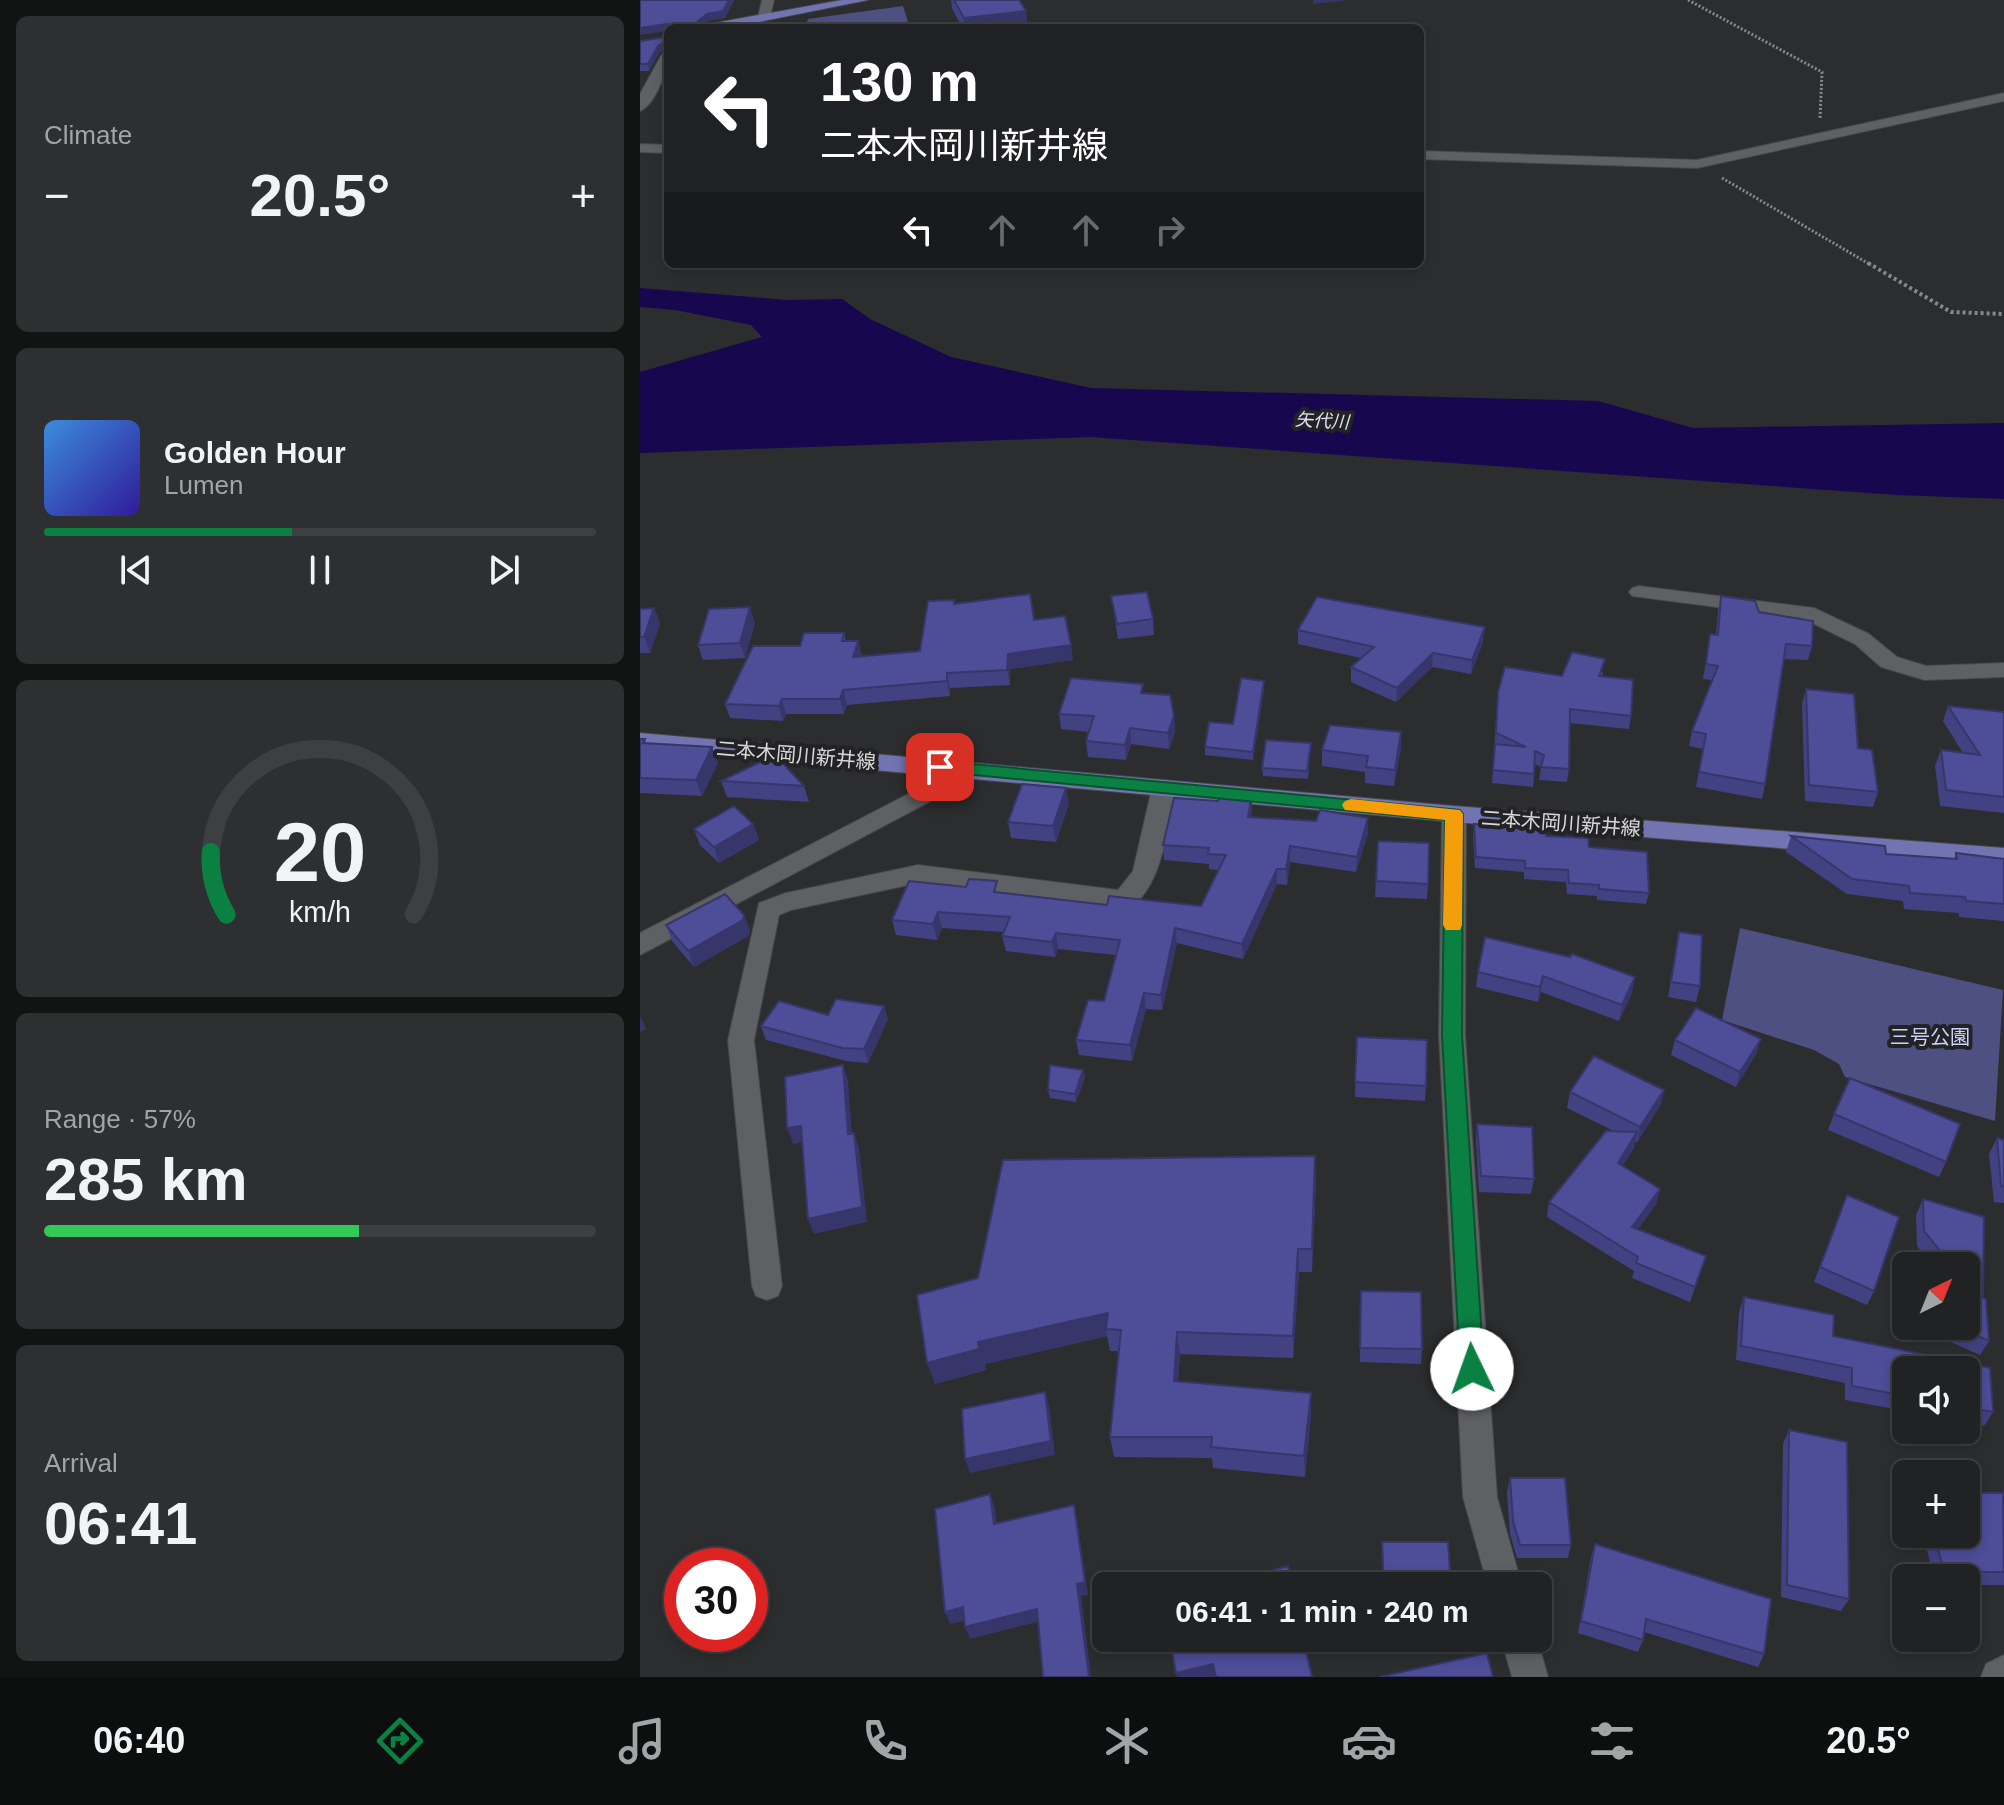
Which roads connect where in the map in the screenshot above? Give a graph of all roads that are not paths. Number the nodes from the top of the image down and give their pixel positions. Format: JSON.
{"nodes":[{"id":1,"x":768,"y":0,"type":"edge"},
{"id":2,"x":862,"y":0,"type":"edge"},
{"id":3,"x":764,"y":17,"type":"junction"},
{"id":4,"x":729,"y":24,"type":"edge"},
{"id":5,"x":664,"y":62,"type":"edge"},
{"id":6,"x":2004,"y":97,"type":"edge"},
{"id":7,"x":640,"y":107,"type":"edge"},
{"id":8,"x":640,"y":148,"type":"edge"},
{"id":9,"x":664,"y":149,"type":"edge"},
{"id":10,"x":1424,"y":155,"type":"edge"},
{"id":11,"x":1639,"y":592,"type":"dead end"},
{"id":12,"x":2004,"y":670,"type":"edge"},
{"id":13,"x":640,"y":741,"type":"edge"},
{"id":14,"x":970,"y":770,"type":"junction"},
{"id":15,"x":1164,"y":788,"type":"junction"},
{"id":16,"x":1454,"y":814,"type":"junction"},
{"id":17,"x":2004,"y":857,"type":"edge"},
{"id":18,"x":747,"y":888,"type":"junction"},
{"id":19,"x":768,"y":910,"type":"junction"},
{"id":20,"x":640,"y":945,"type":"edge"},
{"id":21,"x":767,"y":1286,"type":"dead end"},
{"id":22,"x":1501,"y":1572,"type":"edge"},
{"id":23,"x":1523,"y":1652,"type":"edge"},
{"id":24,"x":2004,"y":1673,"type":"edge"},
{"id":25,"x":1530,"y":1677,"type":"edge"},
{"id":26,"x":1999,"y":1677,"type":"edge"}],
"edges":[{"from":1,"to":3,"type":"street"},
{"from":2,"to":3,"type":"main road"},
{"from":3,"to":4,"type":"main road"},
{"from":5,"to":7,"type":"street"},
{"from":6,"to":10,"type":"street"},
{"from":8,"to":9,"type":"street"},
{"from":11,"to":12,"type":"street"},
{"from":13,"to":14,"type":"main road","name":"二本木岡川新井線"},
{"from":14,"to":15,"type":"main road","name":"二本木岡川新井線"},
{"from":14,"to":18,"type":"street"},
{"from":15,"to":16,"type":"main road","name":"二本木岡川新井線"},
{"from":15,"to":19,"type":"street"},
{"from":16,"to":17,"type":"main road","name":"二本木岡川新井線"},
{"from":16,"to":22,"type":"street"},
{"from":18,"to":19,"type":"street"},
{"from":18,"to":20,"type":"street"},
{"from":19,"to":21,"type":"street"},
{"from":23,"to":25,"type":"street"},
{"from":24,"to":26,"type":"street"}]}
